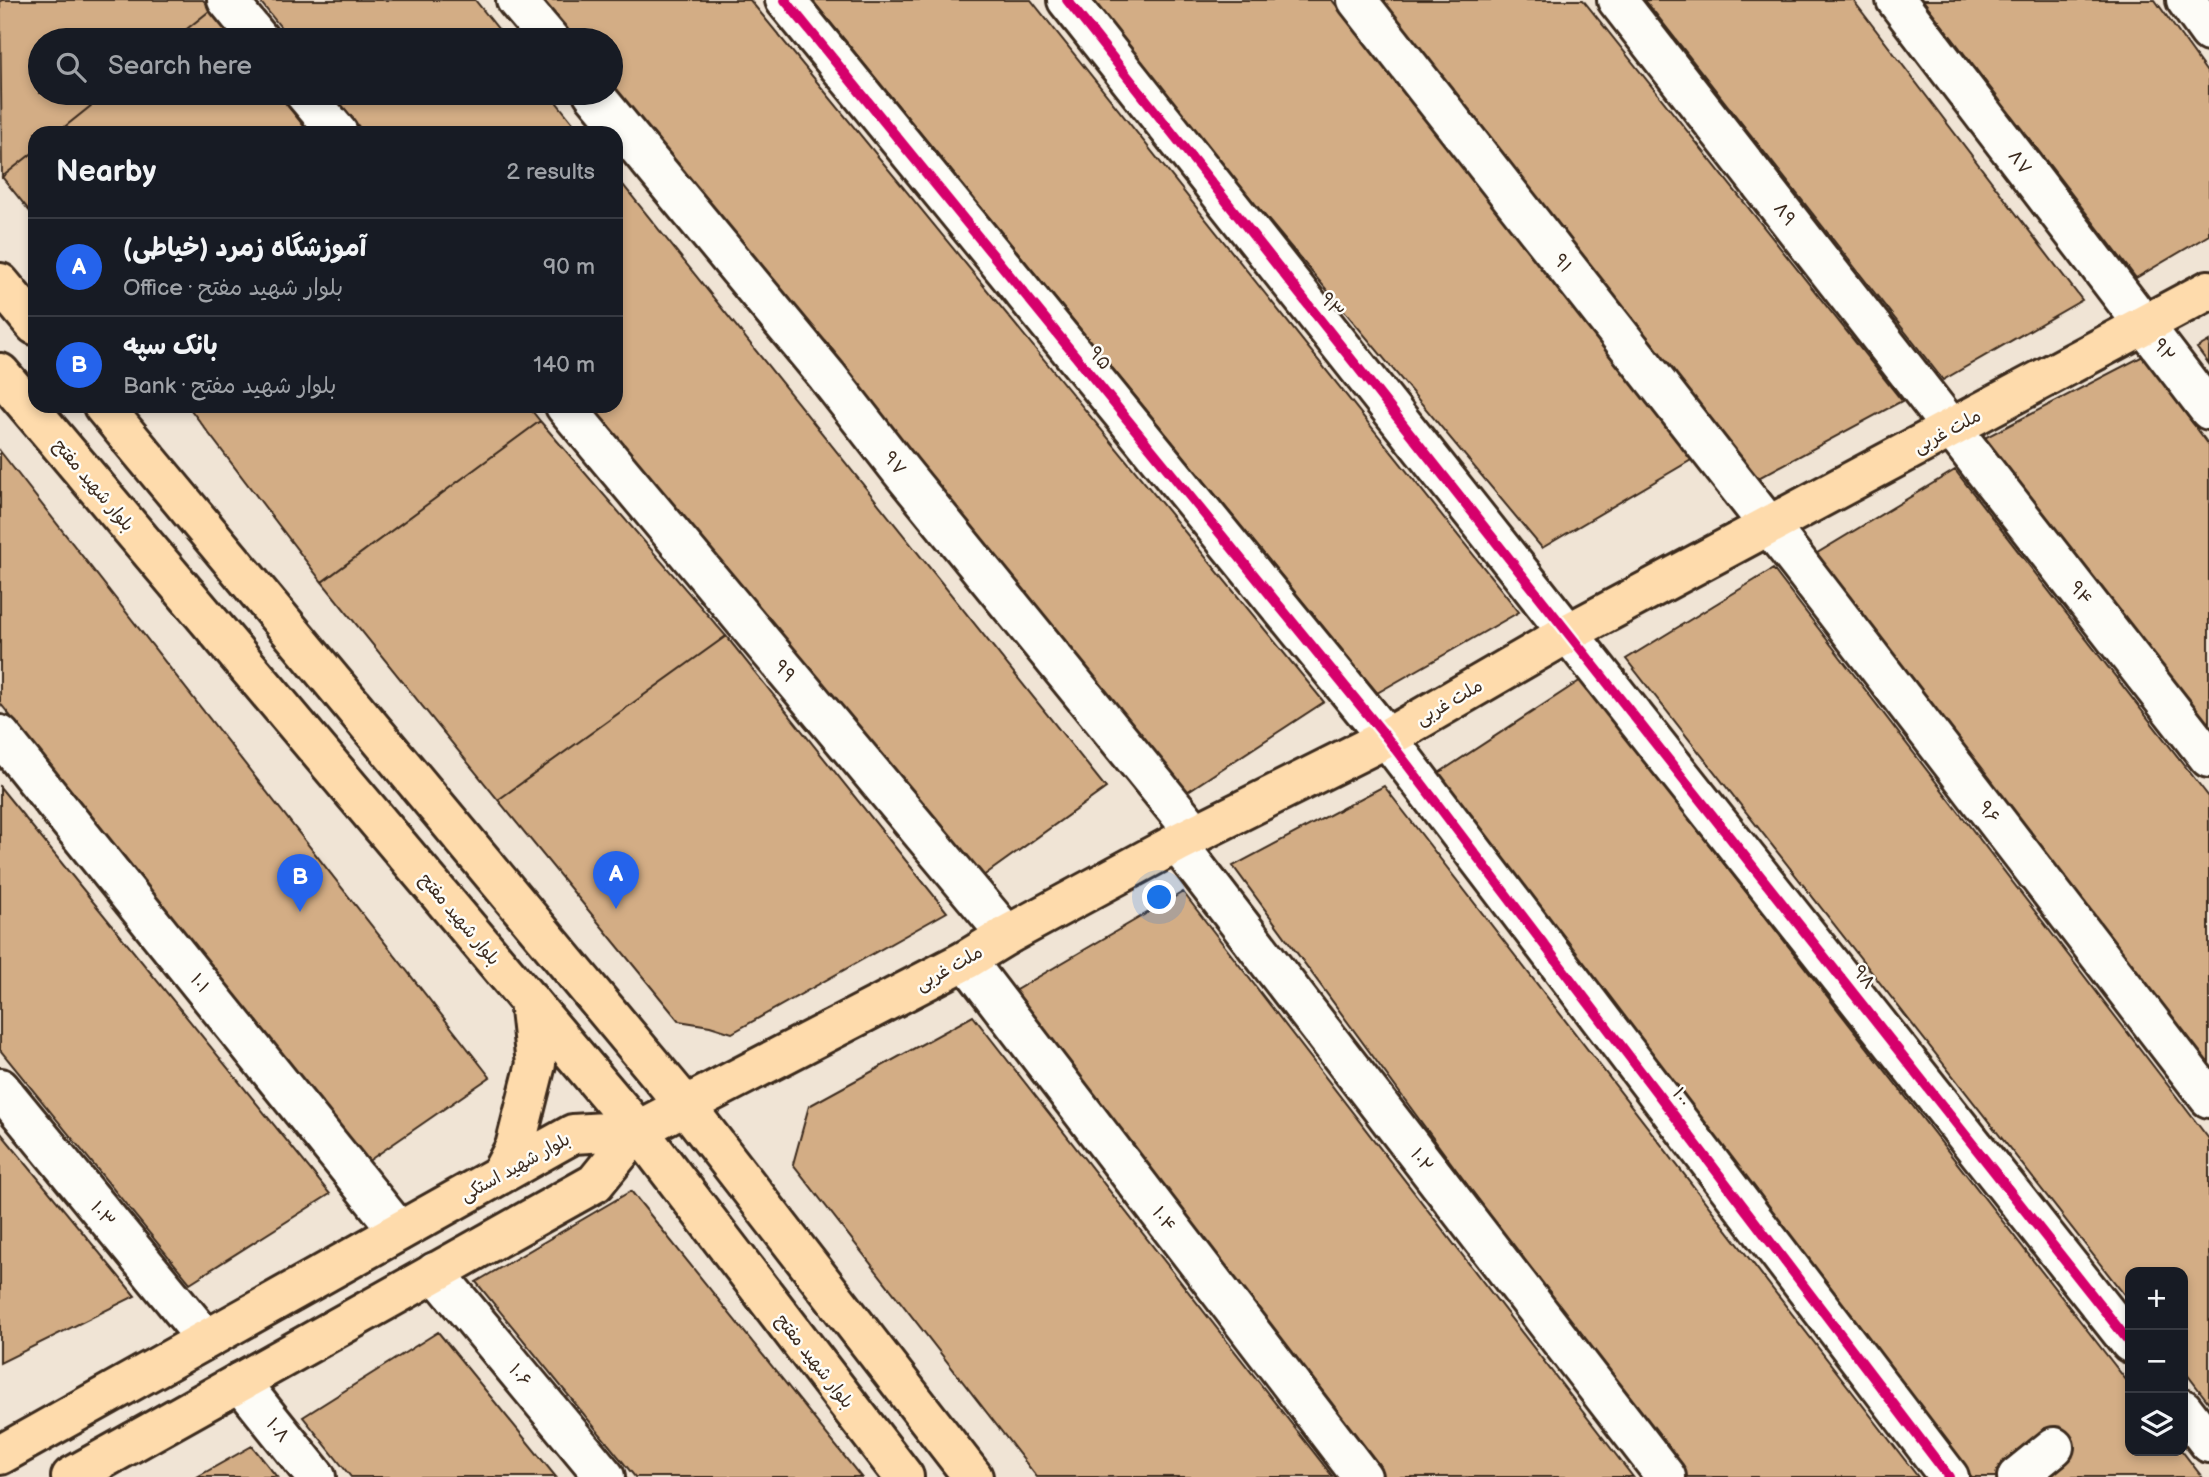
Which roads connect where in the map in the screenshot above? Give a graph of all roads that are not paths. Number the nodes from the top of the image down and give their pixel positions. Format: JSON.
{"nodes":[{"id":1,"x":227,"y":0,"type":"edge"},
{"id":2,"x":516,"y":0,"type":"edge"},
{"id":3,"x":785,"y":0,"type":"edge"},
{"id":4,"x":1067,"y":0,"type":"edge"},
{"id":5,"x":1357,"y":0,"type":"edge"},
{"id":6,"x":1617,"y":0,"type":"edge"},
{"id":7,"x":1896,"y":0,"type":"edge"},
{"id":8,"x":2186,"y":0,"type":"edge"},
{"id":9,"x":251,"y":28,"type":"edge"},
{"id":10,"x":540,"y":28,"type":"edge"},
{"id":11,"x":2209,"y":32,"type":"edge"},
{"id":12,"x":314,"y":105,"type":"edge"},
{"id":13,"x":603,"y":105,"type":"edge"},
{"id":14,"x":332,"y":126,"type":"edge"},
{"id":15,"x":620,"y":126,"type":"edge"},
{"id":16,"x":623,"y":129,"type":"edge"},
{"id":17,"x":0,"y":282,"type":"edge"},
{"id":18,"x":2209,"y":290,"type":"edge"},
{"id":19,"x":28,"y":316,"type":"edge"},
{"id":20,"x":2145,"y":324,"type":"junction"},
{"id":21,"x":0,"y":373,"type":"edge"},
{"id":22,"x":28,"y":406,"type":"edge"},
{"id":23,"x":2209,"y":410,"type":"edge"},
{"id":24,"x":34,"y":413,"type":"edge"},
{"id":25,"x":109,"y":413,"type":"edge"},
{"id":26,"x":571,"y":413,"type":"edge"},
{"id":27,"x":1953,"y":428,"type":"junction"},
{"id":28,"x":1769,"y":526,"type":"junction"},
{"id":29,"x":1570,"y":632,"type":"junction"},
{"id":30,"x":0,"y":736,"type":"edge"},
{"id":31,"x":1387,"y":738,"type":"junction"},
{"id":32,"x":2209,"y":758,"type":"edge"},
{"id":33,"x":1187,"y":839,"type":"junction"},
{"id":34,"x":1007,"y":935,"type":"junction"},
{"id":35,"x":966,"y":960,"type":"junction"},
{"id":36,"x":529,"y":1000,"type":"junction"},
{"id":37,"x":0,"y":1088,"type":"edge"},
{"id":38,"x":2209,"y":1098,"type":"edge"},
{"id":39,"x":685,"y":1105,"type":"junction"},
{"id":40,"x":638,"y":1130,"type":"junction"},
{"id":41,"x":500,"y":1175,"type":"junction"},
{"id":42,"x":400,"y":1231,"type":"junction"},
{"id":43,"x":435,"y":1272,"type":"junction"},
{"id":44,"x":2125,"y":1337,"type":"edge"},
{"id":45,"x":206,"y":1339,"type":"junction"},
{"id":46,"x":240,"y":1382,"type":"junction"},
{"id":47,"x":2188,"y":1416,"type":"edge"},
{"id":48,"x":2209,"y":1443,"type":"edge"},
{"id":49,"x":2054,"y":1447,"type":"dead end"},
{"id":50,"x":0,"y":1454,"type":"edge"},
{"id":51,"x":71,"y":1477,"type":"edge"},
{"id":52,"x":316,"y":1477,"type":"edge"},
{"id":53,"x":605,"y":1477,"type":"edge"},
{"id":54,"x":904,"y":1477,"type":"edge"},
{"id":55,"x":973,"y":1477,"type":"edge"},
{"id":56,"x":1362,"y":1477,"type":"edge"},
{"id":57,"x":1666,"y":1477,"type":"edge"},
{"id":58,"x":1950,"y":1477,"type":"edge"},
{"id":59,"x":2017,"y":1477,"type":"edge"}],
"edges":[{"from":1,"to":9,"type":"street"},
{"from":2,"to":10,"type":"street"},
{"from":3,"to":31,"type":"street","name":"۹۵"},
{"from":4,"to":29,"type":"street","name":"۹۳"},
{"from":5,"to":28,"type":"street","name":"۹۱"},
{"from":6,"to":27,"type":"street","name":"۸۹"},
{"from":7,"to":20,"type":"street","name":"۸۷"},
{"from":8,"to":11,"type":"street"},
{"from":12,"to":14,"type":"street"},
{"from":13,"to":15,"type":"street","name":"۹۷"},
{"from":16,"to":33,"type":"street","name":"۹۷"},
{"from":17,"to":19,"type":"main road"},
{"from":18,"to":20,"type":"main road","name":"ملت غربی"},
{"from":20,"to":23,"type":"street","name":"۹۲"},
{"from":20,"to":27,"type":"main road","name":"ملت غربی"},
{"from":21,"to":22,"type":"main road","name":"بلوار شهید مفتح"},
{"from":24,"to":36,"type":"main road","name":"بلوار شهید مفتح"},
{"from":25,"to":39,"type":"main road"},
{"from":26,"to":34,"type":"street","name":"۹۹"},
{"from":27,"to":28,"type":"main road","name":"ملت غربی"},
{"from":27,"to":32,"type":"street","name":"۹۴"},
{"from":28,"to":29,"type":"main road","name":"ملت غربی"},
{"from":28,"to":38,"type":"street","name":"۹۶"},
{"from":29,"to":31,"type":"main road","name":"ملت غربی"},
{"from":29,"to":44,"type":"street","name":"۹۸"},
{"from":30,"to":42,"type":"street","name":"۱۰۱"},
{"from":31,"to":33,"type":"main road","name":"ملت غربی"},
{"from":31,"to":58,"type":"street","name":"۱۰۰"},
{"from":33,"to":34,"type":"main road","name":"ملت غربی"},
{"from":33,"to":57,"type":"street","name":"۱۰۲"},
{"from":34,"to":35,"type":"main road","name":"ملت غربی"},
{"from":35,"to":39,"type":"main road","name":"ملت غربی"},
{"from":35,"to":56,"type":"street","name":"۱۰۴"},
{"from":36,"to":40,"type":"main road","name":"بلوار شهید مفتح"},
{"from":36,"to":41,"type":"main road"},
{"from":37,"to":45,"type":"street","name":"۱۰۳"},
{"from":39,"to":40,"type":"main road","name":"ملت غربی"},
{"from":39,"to":55,"type":"main road"},
{"from":40,"to":41,"type":"main road","name":"بلوار شهید استکی"},
{"from":40,"to":43,"type":"main road"},
{"from":40,"to":54,"type":"main road","name":"بلوار شهید مفتح"},
{"from":41,"to":42,"type":"main road","name":"بلوار شهید استکی"},
{"from":42,"to":45,"type":"main road","name":"بلوار شهید استکی"},
{"from":43,"to":46,"type":"main road"},
{"from":43,"to":53,"type":"street","name":"۱۰۶"},
{"from":45,"to":50,"type":"main road","name":"بلوار شهید استکی"},
{"from":46,"to":51,"type":"main road"},
{"from":46,"to":52,"type":"street","name":"۱۰۸"},
{"from":47,"to":48,"type":"street"},
{"from":49,"to":59,"type":"street"}]}
